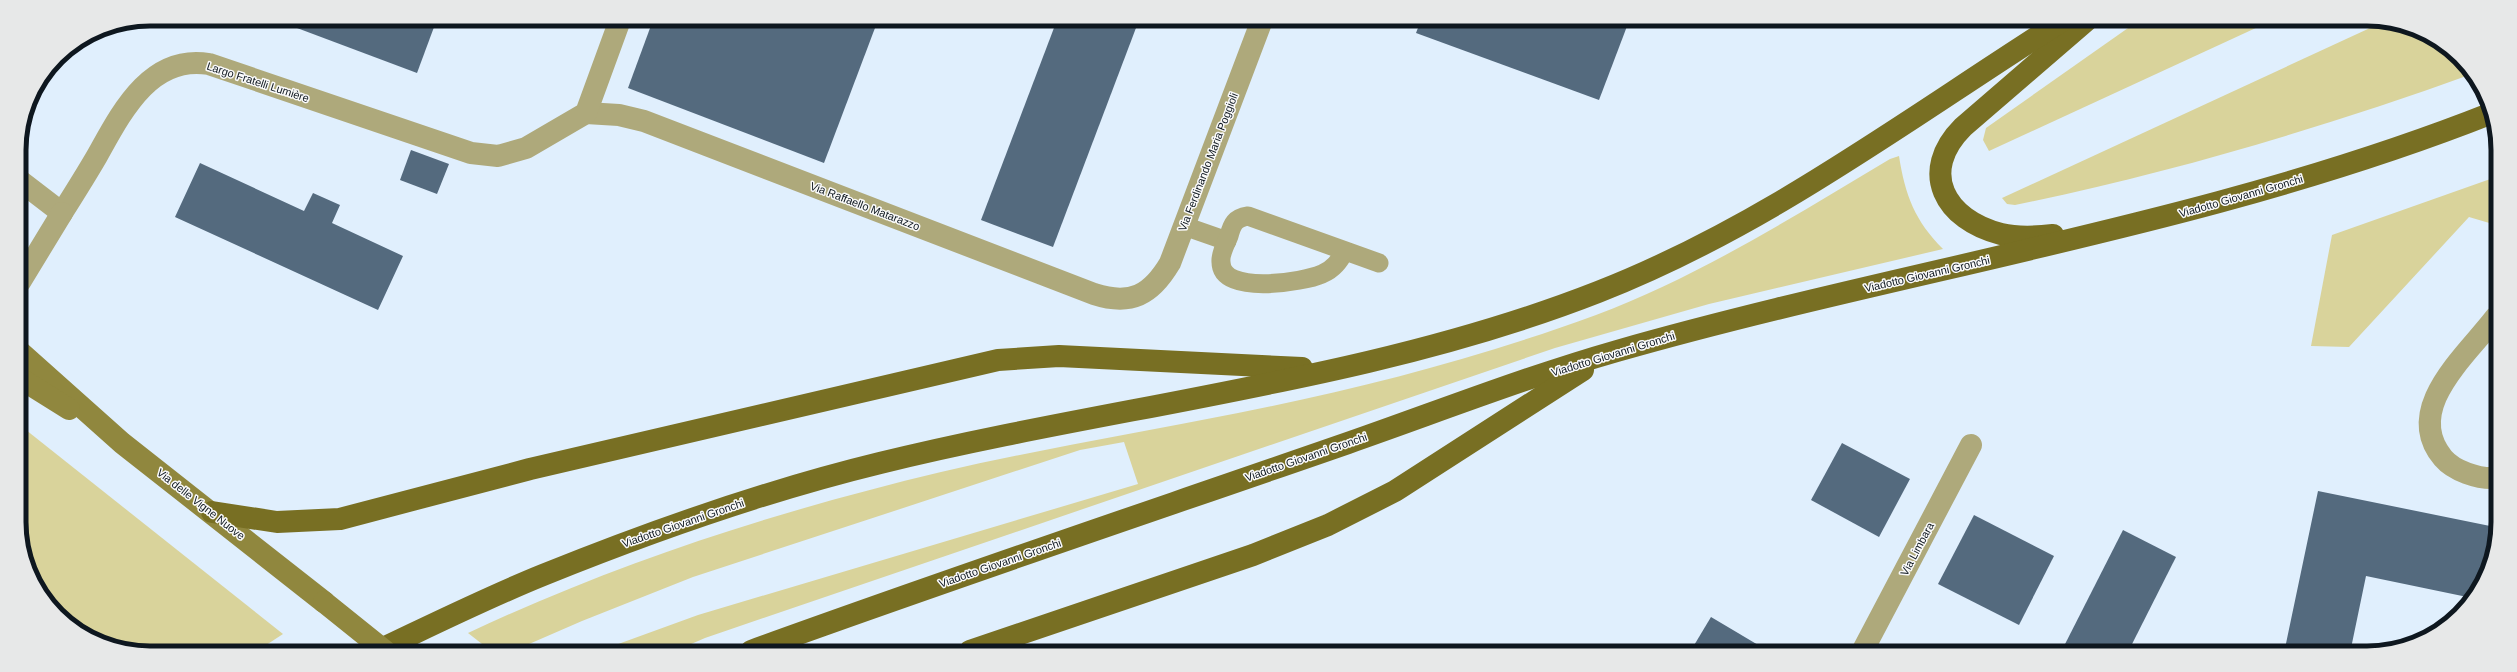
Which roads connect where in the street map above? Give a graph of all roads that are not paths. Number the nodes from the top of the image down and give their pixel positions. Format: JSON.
{"nodes":[{"id":1,"x":618,"y":26,"type":"edge"},
{"id":2,"x":1260,"y":26,"type":"edge"},
{"id":3,"x":2054,"y":26,"type":"edge"},
{"id":4,"x":2080,"y":26,"type":"edge"},
{"id":5,"x":586,"y":113,"type":"junction"},
{"id":6,"x":2486,"y":115,"type":"edge"},
{"id":7,"x":26,"y":185,"type":"edge"},
{"id":8,"x":2211,"y":206,"type":"junction"},
{"id":9,"x":62,"y":213,"type":"junction"},
{"id":10,"x":1184,"y":226,"type":"junction"},
{"id":11,"x":1227,"y":241,"type":"junction"},
{"id":12,"x":1345,"y":251,"type":"junction"},
{"id":13,"x":1379,"y":263,"type":"dead end"},
{"id":14,"x":26,"y":272,"type":"edge"},
{"id":15,"x":1142,"y":294,"type":"joint"},
{"id":16,"x":2491,"y":324,"type":"edge"},
{"id":17,"x":1611,"y":353,"type":"junction"},
{"id":18,"x":26,"y":357,"type":"edge"},
{"id":19,"x":1328,"y":370,"type":"junction"},
{"id":20,"x":26,"y":382,"type":"edge"},
{"id":21,"x":122,"y":443,"type":"junction"},
{"id":22,"x":1972,"y":445,"type":"dead end"},
{"id":23,"x":2491,"y":477,"type":"edge"},
{"id":24,"x":212,"y":512,"type":"junction"},
{"id":25,"x":379,"y":646,"type":"edge"},
{"id":26,"x":388,"y":646,"type":"edge"},
{"id":27,"x":765,"y":646,"type":"edge"},
{"id":28,"x":985,"y":646,"type":"edge"},
{"id":29,"x":1865,"y":646,"type":"edge"}],
"edges":[{"from":1,"to":5,"type":"street"},
{"from":2,"to":10,"type":"street","name":"Via Ferdinando Maria Poggioli"},
{"from":3,"to":19,"type":"main road","name":"Viadotto Giovanni Gronchi"},
{"from":4,"to":8,"type":"main road"},
{"from":5,"to":9,"type":"street","name":"Largo Fratelli Lumière"},
{"from":5,"to":15,"type":"street","name":"Via Raffaello Matarazzo"},
{"from":6,"to":8,"type":"main road","name":"Viadotto Giovanni Gronchi"},
{"from":7,"to":9,"type":"street"},
{"from":8,"to":17,"type":"main road","name":"Viadotto Giovanni Gronchi"},
{"from":9,"to":14,"type":"street","name":"Largo Fratelli Lumière"},
{"from":10,"to":11,"type":"lane"},
{"from":10,"to":15,"type":"street","name":"Via Ferdinando Maria Poggioli"},
{"from":11,"to":12,"type":"lane"},
{"from":11,"to":12,"type":"lane"},
{"from":12,"to":13,"type":"lane"},
{"from":16,"to":23,"type":"street"},
{"from":17,"to":27,"type":"main road","name":"Viadotto Giovanni Gronchi"},
{"from":17,"to":28,"type":"main road"},
{"from":18,"to":21,"type":"main road","name":"Via delle Vigne Nuove"},
{"from":19,"to":24,"type":"main road"},
{"from":19,"to":26,"type":"main road","name":"Viadotto Giovanni Gronchi"},
{"from":20,"to":21,"type":"main road"},
{"from":21,"to":24,"type":"main road","name":"Via delle Vigne Nuove"},
{"from":22,"to":29,"type":"street","name":"Via Limbara"},
{"from":24,"to":25,"type":"main road","name":"Via delle Vigne Nuove","bridge":true}]}
